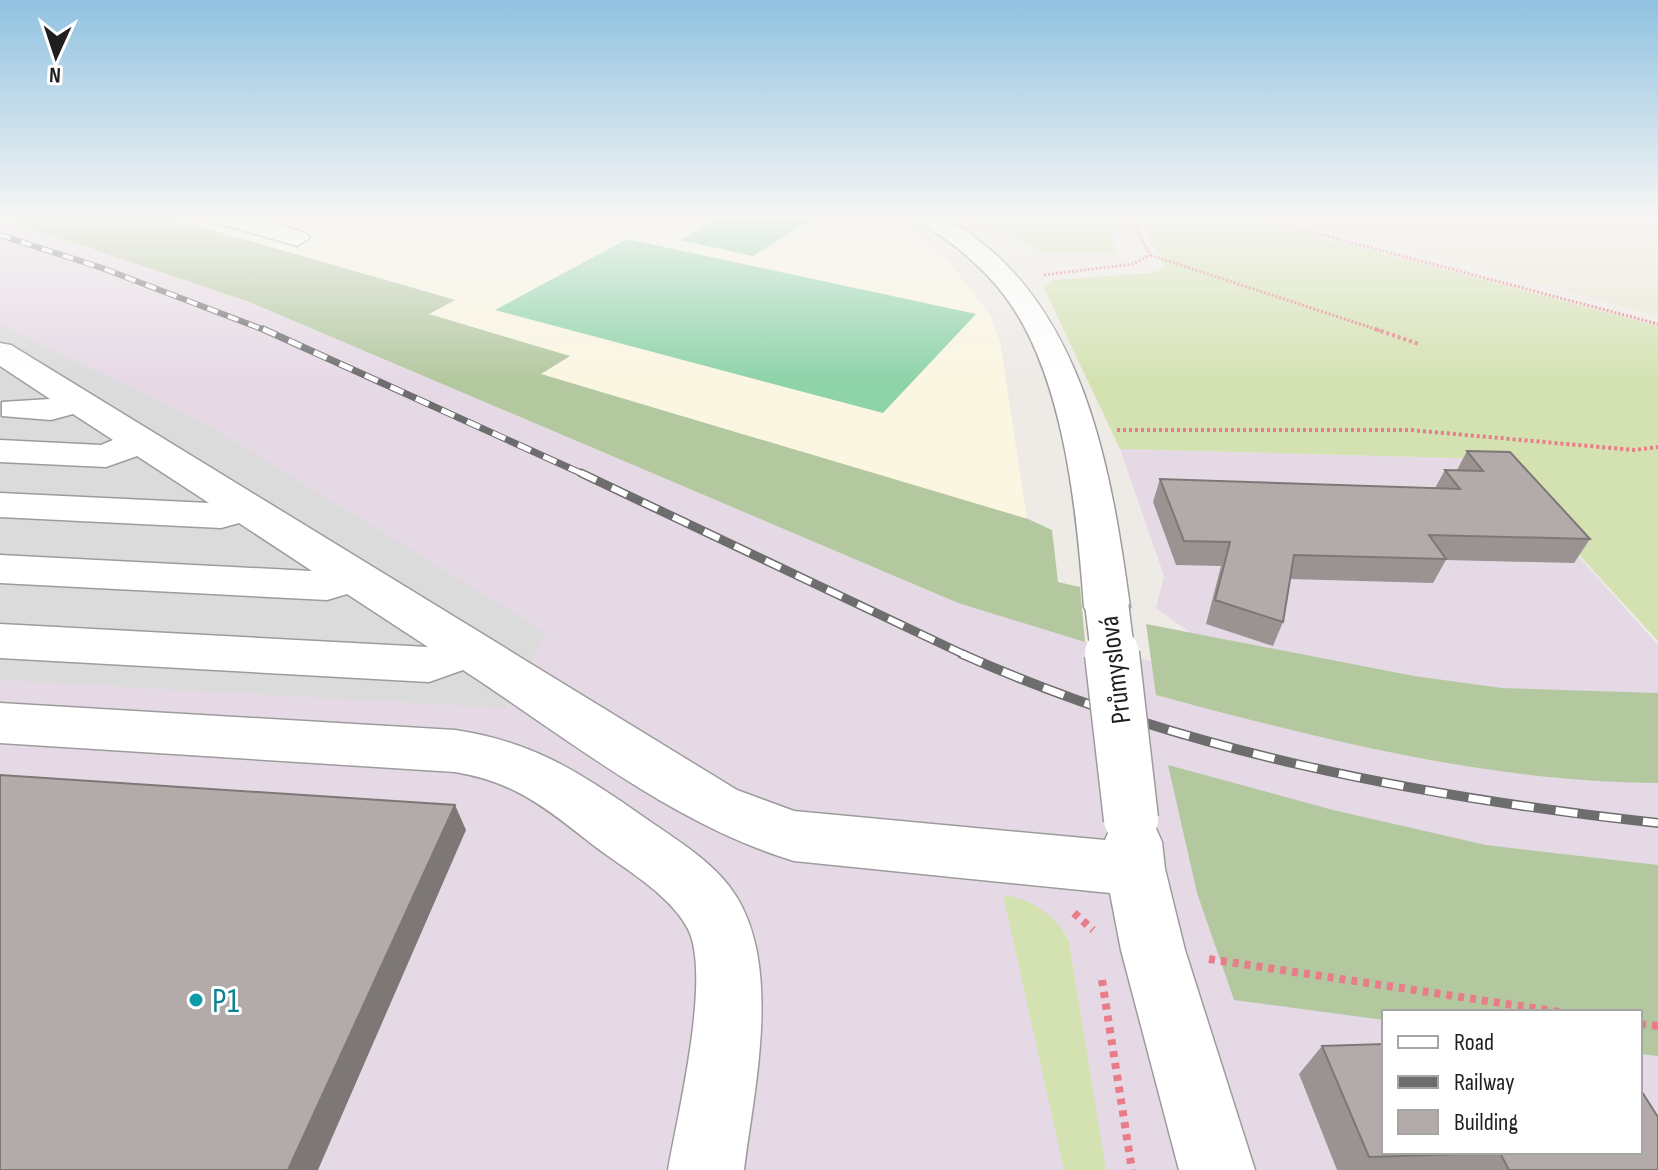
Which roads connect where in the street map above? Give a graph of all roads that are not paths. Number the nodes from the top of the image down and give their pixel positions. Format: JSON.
{"nodes":[{"id":1,"x":998,"y":271,"type":"edge"},
{"id":2,"x":0,"y":352,"type":"edge"},
{"id":3,"x":77,"y":400,"type":"junction"},
{"id":4,"x":14,"y":409,"type":"dead end"},
{"id":5,"x":123,"y":449,"type":"junction"},
{"id":6,"x":0,"y":451,"type":"edge"},
{"id":7,"x":0,"y":505,"type":"edge"},
{"id":8,"x":243,"y":506,"type":"junction"},
{"id":9,"x":44,"y":507,"type":"junction"},
{"id":10,"x":0,"y":544,"type":"edge"},
{"id":11,"x":0,"y":569,"type":"edge"},
{"id":12,"x":350,"y":573,"type":"junction"},
{"id":13,"x":0,"y":641,"type":"edge"},
{"id":14,"x":469,"y":649,"type":"junction"},
{"id":15,"x":0,"y":723,"type":"edge"},
{"id":16,"x":1133,"y":844,"type":"junction"},
{"id":17,"x":706,"y":1170,"type":"edge"},
{"id":18,"x":1217,"y":1170,"type":"edge"}],
"edges":[{"from":1,"to":16,"type":"street","name":"Průmyslová","bridge":true},
{"from":2,"to":3,"type":"street"},
{"from":3,"to":4,"type":"street"},
{"from":3,"to":5,"type":"street"},
{"from":5,"to":6,"type":"street"},
{"from":5,"to":8,"type":"street"},
{"from":5,"to":9,"type":"street"},
{"from":7,"to":9,"type":"street"},
{"from":8,"to":9,"type":"street"},
{"from":8,"to":12,"type":"street"},
{"from":9,"to":10,"type":"street"},
{"from":11,"to":12,"type":"street"},
{"from":12,"to":14,"type":"street"},
{"from":13,"to":14,"type":"street"},
{"from":14,"to":16,"type":"street"},
{"from":15,"to":17,"type":"street"},
{"from":16,"to":18,"type":"street","name":"Průmyslová"}]}
